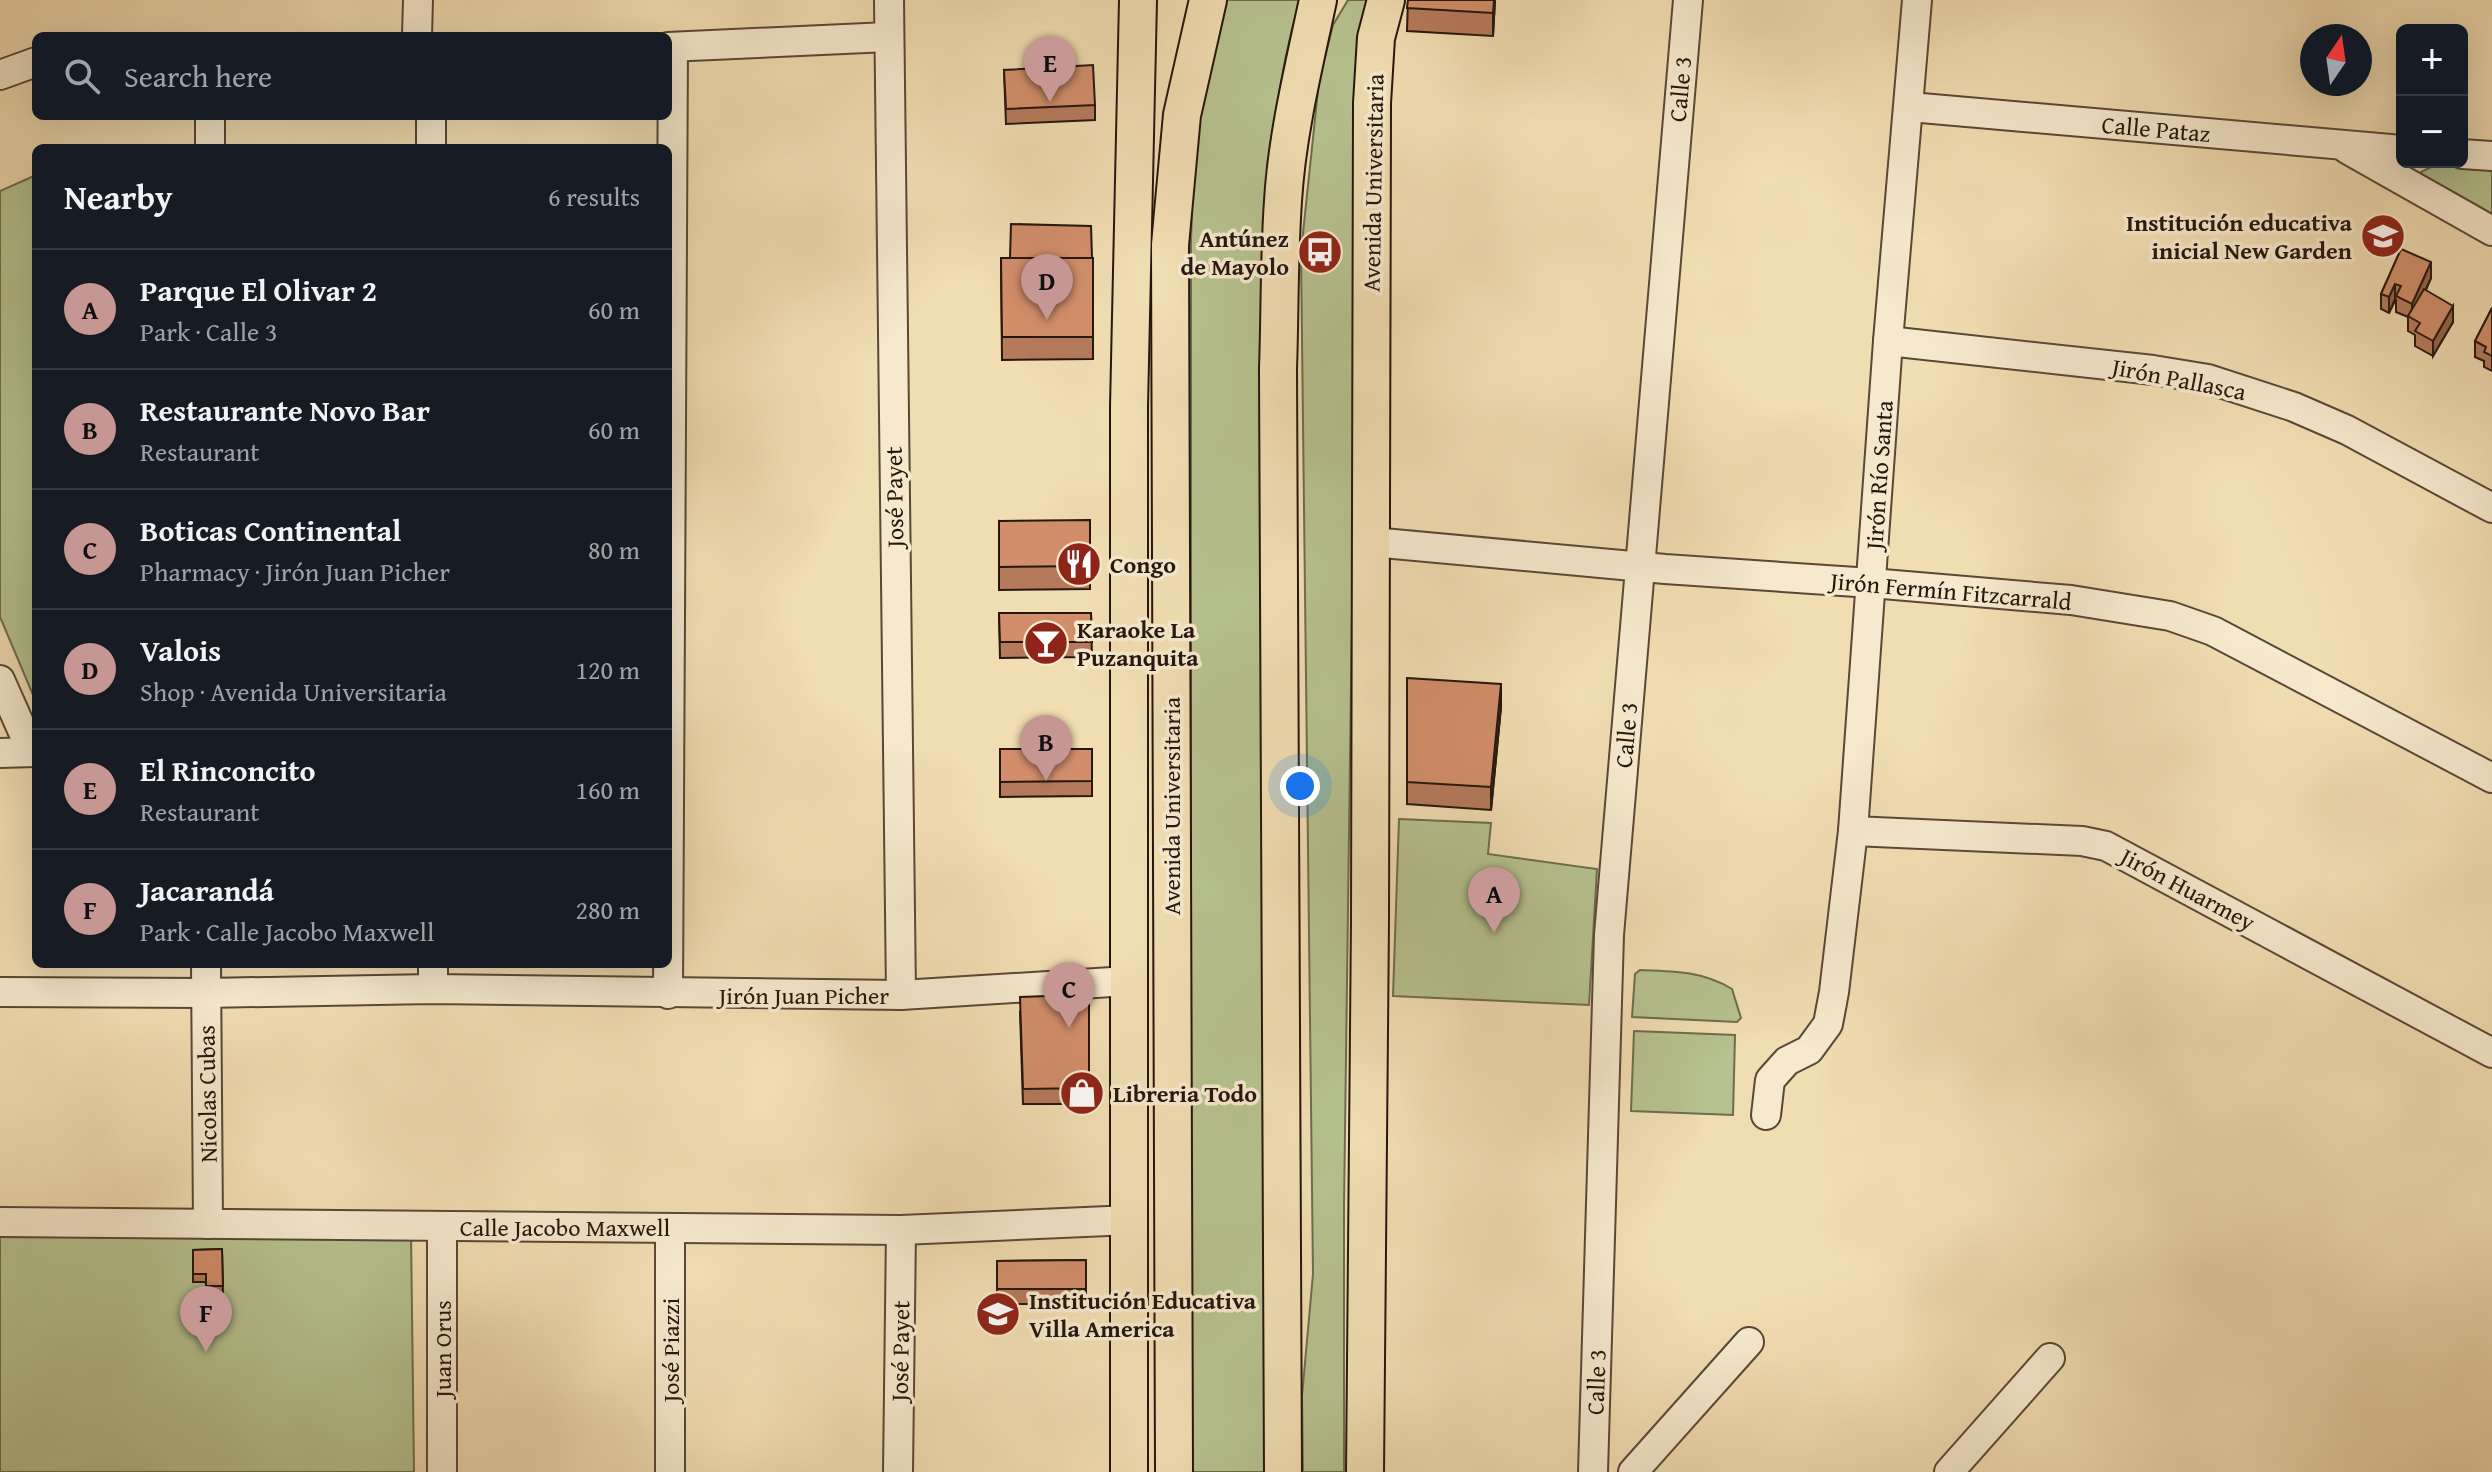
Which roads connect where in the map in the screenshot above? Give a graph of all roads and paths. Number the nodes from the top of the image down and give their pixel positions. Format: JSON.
{"nodes":[{"id":1,"x":418,"y":0,"type":"edge"},
{"id":2,"x":889,"y":0,"type":"edge"},
{"id":3,"x":1138,"y":0,"type":"edge"},
{"id":4,"x":1208,"y":0,"type":"edge"},
{"id":5,"x":1318,"y":0,"type":"edge"},
{"id":6,"x":1332,"y":0,"type":"edge"},
{"id":7,"x":1386,"y":0,"type":"edge"},
{"id":8,"x":1688,"y":0,"type":"edge"},
{"id":9,"x":1917,"y":0,"type":"edge"},
{"id":10,"x":417,"y":32,"type":"edge"},
{"id":11,"x":1310,"y":36,"type":"junction"},
{"id":12,"x":888,"y":37,"type":"junction"},
{"id":13,"x":672,"y":47,"type":"edge"},
{"id":14,"x":32,"y":63,"type":"edge"},
{"id":15,"x":0,"y":75,"type":"edge"},
{"id":16,"x":1910,"y":107,"type":"junction"},
{"id":17,"x":210,"y":120,"type":"edge"},
{"id":18,"x":431,"y":120,"type":"edge"},
{"id":19,"x":671,"y":120,"type":"edge"},
{"id":20,"x":210,"y":144,"type":"edge"},
{"id":21,"x":431,"y":144,"type":"edge"},
{"id":22,"x":671,"y":144,"type":"edge"},
{"id":23,"x":2339,"y":145,"type":"junction"},
{"id":24,"x":2396,"y":150,"type":"edge"},
{"id":25,"x":2468,"y":154,"type":"edge"},
{"id":26,"x":2492,"y":156,"type":"edge"},
{"id":27,"x":2492,"y":231,"type":"edge"},
{"id":28,"x":1888,"y":341,"type":"junction"},
{"id":29,"x":1170,"y":438,"type":"junction"},
{"id":30,"x":1129,"y":439,"type":"junction"},
{"id":31,"x":2492,"y":508,"type":"edge"},
{"id":32,"x":1372,"y":542,"type":"junction"},
{"id":33,"x":1639,"y":566,"type":"junction"},
{"id":34,"x":1871,"y":583,"type":"junction"},
{"id":35,"x":0,"y":680,"type":"edge"},
{"id":36,"x":1128,"y":743,"type":"junction"},
{"id":37,"x":1170,"y":743,"type":"junction"},
{"id":38,"x":32,"y":748,"type":"edge"},
{"id":39,"x":32,"y":752,"type":"edge"},
{"id":40,"x":0,"y":753,"type":"edge"},
{"id":41,"x":2492,"y":778,"type":"edge"},
{"id":42,"x":1853,"y":831,"type":"junction"},
{"id":43,"x":206,"y":968,"type":"edge"},
{"id":44,"x":668,"y":968,"type":"edge"},
{"id":45,"x":433,"y":977,"type":"edge"},
{"id":46,"x":1128,"y":981,"type":"junction"},
{"id":47,"x":0,"y":992,"type":"edge"},
{"id":48,"x":206,"y":993,"type":"junction"},
{"id":49,"x":668,"y":994,"type":"junction"},
{"id":50,"x":901,"y":995,"type":"junction"},
{"id":51,"x":2492,"y":1053,"type":"edge"},
{"id":52,"x":1766,"y":1115,"type":"dead end"},
{"id":53,"x":1131,"y":1220,"type":"junction"},
{"id":54,"x":0,"y":1222,"type":"edge"},
{"id":55,"x":208,"y":1224,"type":"junction"},
{"id":56,"x":442,"y":1227,"type":"junction"},
{"id":57,"x":670,"y":1228,"type":"junction"},
{"id":58,"x":901,"y":1230,"type":"junction"},
{"id":59,"x":1749,"y":1342,"type":"dead end"},
{"id":60,"x":2050,"y":1358,"type":"dead end"},
{"id":61,"x":442,"y":1472,"type":"edge"},
{"id":62,"x":670,"y":1472,"type":"edge"},
{"id":63,"x":898,"y":1472,"type":"edge"},
{"id":64,"x":1129,"y":1472,"type":"edge"},
{"id":65,"x":1174,"y":1472,"type":"edge"},
{"id":66,"x":1283,"y":1472,"type":"edge"},
{"id":67,"x":1365,"y":1472,"type":"edge"},
{"id":68,"x":1593,"y":1472,"type":"edge"},
{"id":69,"x":1633,"y":1472,"type":"edge"},
{"id":70,"x":1949,"y":1472,"type":"edge"}],
"edges":[{"from":1,"to":10,"type":"street"},
{"from":2,"to":12,"type":"street","name":"José Payet"},
{"from":3,"to":30,"type":"main road","name":"Avenida Universitaria"},
{"from":4,"to":29,"type":"main road","name":"Avenida Universitaria"},
{"from":5,"to":11,"type":"main road"},
{"from":6,"to":11,"type":"main road"},
{"from":7,"to":32,"type":"main road","name":"Avenida Universitaria"},
{"from":8,"to":33,"type":"street","name":"Calle 3"},
{"from":9,"to":16,"type":"street","name":"Jirón Río Santa"},
{"from":11,"to":66,"type":"main road"},
{"from":12,"to":13,"type":"street"},
{"from":12,"to":50,"type":"street","name":"José Payet"},
{"from":14,"to":15,"type":"street"},
{"from":16,"to":23,"type":"street","name":"Calle Pataz"},
{"from":16,"to":28,"type":"street","name":"Jirón Río Santa"},
{"from":17,"to":20,"type":"street"},
{"from":18,"to":21,"type":"street"},
{"from":19,"to":22,"type":"street"},
{"from":23,"to":24,"type":"street","name":"Calle Pataz"},
{"from":23,"to":27,"type":"street"},
{"from":25,"to":26,"type":"street"},
{"from":28,"to":31,"type":"street","name":"Jirón Pallasca"},
{"from":28,"to":34,"type":"street","name":"Jirón Río Santa"},
{"from":29,"to":30,"type":"main road"},
{"from":29,"to":37,"type":"main road","name":"Avenida Universitaria"},
{"from":30,"to":36,"type":"main road","name":"Avenida Universitaria"},
{"from":32,"to":33,"type":"street","name":"Jirón Fermín Fitzcarrald"},
{"from":32,"to":67,"type":"main road","name":"Avenida Universitaria"},
{"from":33,"to":34,"type":"street","name":"Jirón Fermín Fitzcarrald"},
{"from":33,"to":68,"type":"street","name":"Calle 3"},
{"from":34,"to":41,"type":"street","name":"Jirón Fermín Fitzcarrald"},
{"from":34,"to":42,"type":"street","name":"Jirón Río Santa"},
{"from":35,"to":38,"type":"street"},
{"from":36,"to":37,"type":"main road"},
{"from":36,"to":46,"type":"main road","name":"Avenida Universitaria"},
{"from":37,"to":65,"type":"main road","name":"Avenida Universitaria"},
{"from":39,"to":40,"type":"street"},
{"from":42,"to":51,"type":"street","name":"Jirón Huarmey"},
{"from":42,"to":52,"type":"street","name":"Jirón Río Santa"},
{"from":43,"to":48,"type":"street","name":"Nicolas Cubas"},
{"from":44,"to":49,"type":"street"},
{"from":45,"to":48,"type":"street","name":"Jirón Juan Picher"},
{"from":45,"to":49,"type":"street","name":"Jirón Juan Picher"},
{"from":46,"to":50,"type":"street","name":"Jirón Juan Picher"},
{"from":46,"to":53,"type":"main road","name":"Avenida Universitaria"},
{"from":47,"to":48,"type":"street","name":"Jirón Juan Picher"},
{"from":48,"to":55,"type":"street","name":"Nicolas Cubas"},
{"from":49,"to":50,"type":"street","name":"Jirón Juan Picher"},
{"from":53,"to":58,"type":"street","name":"Calle Jacobo Maxwell"},
{"from":53,"to":64,"type":"main road","name":"Avenida Universitaria"},
{"from":54,"to":55,"type":"street","name":"Calle Jacobo Maxwell"},
{"from":55,"to":56,"type":"street","name":"Calle Jacobo Maxwell"},
{"from":56,"to":57,"type":"street","name":"Calle Jacobo Maxwell"},
{"from":56,"to":61,"type":"street","name":"Juan Orus"},
{"from":57,"to":58,"type":"street","name":"Calle Jacobo Maxwell"},
{"from":57,"to":62,"type":"street","name":"José Piazzi"},
{"from":58,"to":63,"type":"street","name":"José Payet"},
{"from":59,"to":69,"type":"street"},
{"from":60,"to":70,"type":"street"}]}
